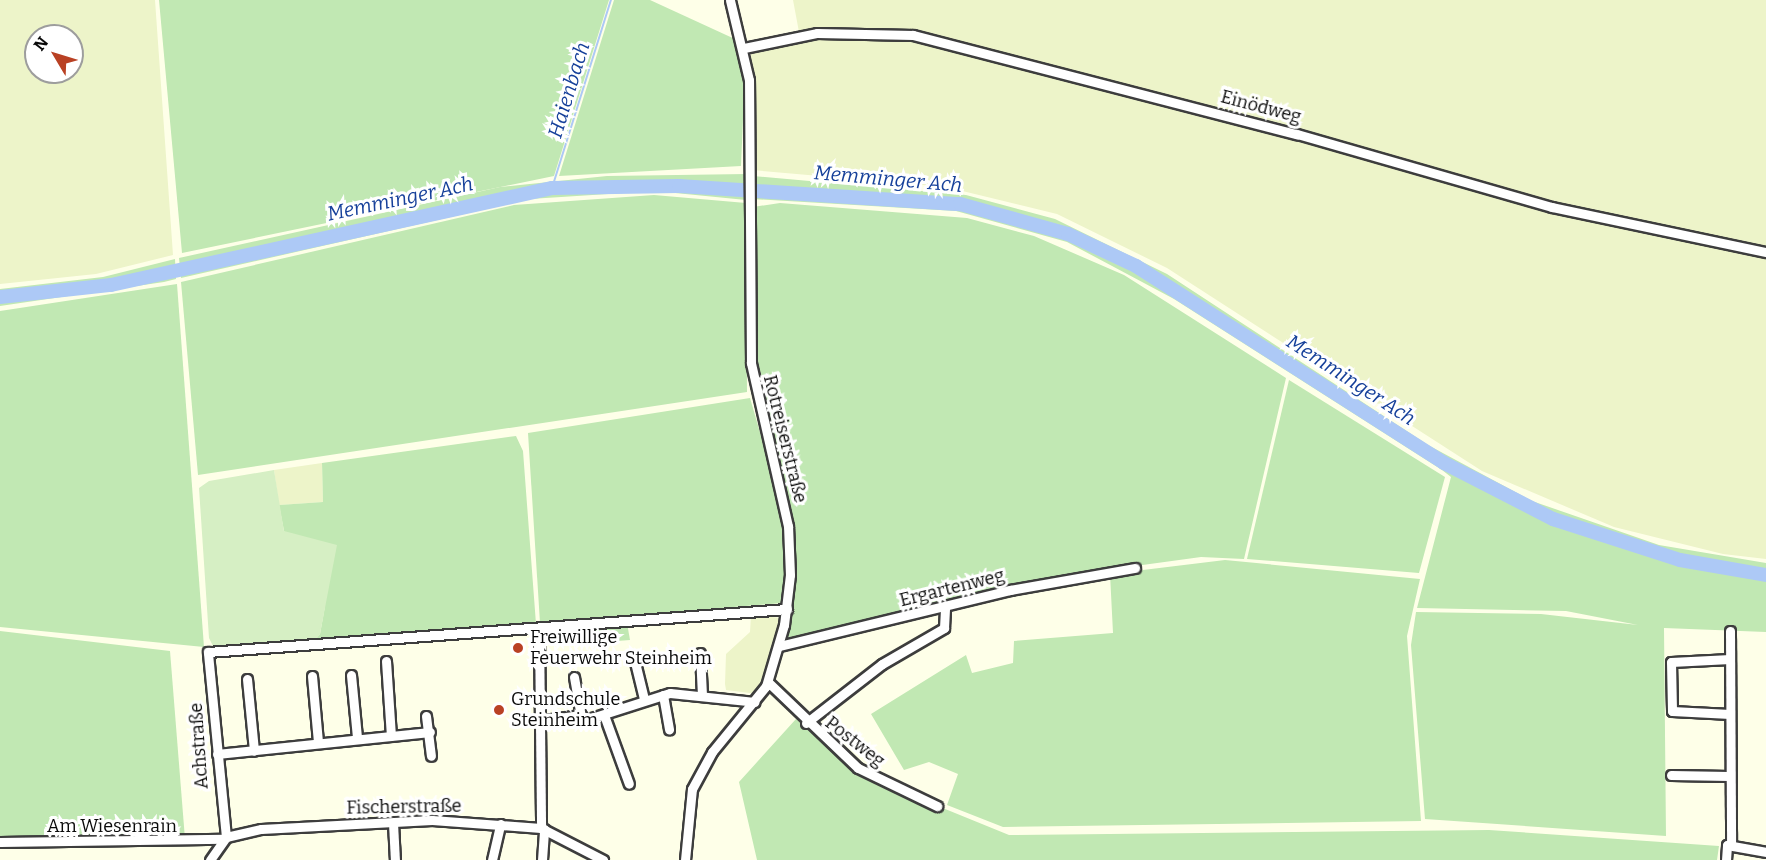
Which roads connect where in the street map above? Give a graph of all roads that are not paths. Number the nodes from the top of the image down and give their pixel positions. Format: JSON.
{"nodes":[{"id":1,"x":730,"y":0,"type":"edge"},
{"id":2,"x":744,"y":48,"type":"junction"},
{"id":3,"x":1766,"y":252,"type":"edge"},
{"id":4,"x":1135,"y":567,"type":"dead end"},
{"id":5,"x":945,"y":606,"type":"junction"},
{"id":6,"x":787,"y":609,"type":"junction"},
{"id":7,"x":539,"y":628,"type":"junction"},
{"id":8,"x":1730,"y":631,"type":"dead end"},
{"id":9,"x":779,"y":646,"type":"junction"},
{"id":10,"x":700,"y":654,"type":"dead end"},
{"id":11,"x":634,"y":658,"type":"dead end"},
{"id":12,"x":1730,"y":659,"type":"junction"},
{"id":13,"x":386,"y":661,"type":"dead end"},
{"id":14,"x":351,"y":675,"type":"dead end"},
{"id":15,"x":312,"y":676,"type":"dead end"},
{"id":16,"x":574,"y":677,"type":"dead end"},
{"id":17,"x":247,"y":679,"type":"dead end"},
{"id":18,"x":768,"y":682,"type":"junction"},
{"id":19,"x":663,"y":695,"type":"junction"},
{"id":20,"x":702,"y":696,"type":"junction"},
{"id":21,"x":645,"y":699,"type":"junction"},
{"id":22,"x":755,"y":702,"type":"junction"},
{"id":23,"x":1730,"y":714,"type":"junction"},
{"id":24,"x":581,"y":715,"type":"junction"},
{"id":25,"x":604,"y":715,"type":"junction"},
{"id":26,"x":426,"y":716,"type":"dead end"},
{"id":27,"x":543,"y":720,"type":"junction"},
{"id":28,"x":806,"y":723,"type":"junction"},
{"id":29,"x":669,"y":729,"type":"dead end"},
{"id":30,"x":430,"y":732,"type":"junction"},
{"id":31,"x":391,"y":736,"type":"junction"},
{"id":32,"x":357,"y":737,"type":"junction"},
{"id":33,"x":318,"y":741,"type":"junction"},
{"id":34,"x":255,"y":751,"type":"junction"},
{"id":35,"x":217,"y":754,"type":"junction"},
{"id":36,"x":431,"y":756,"type":"dead end"},
{"id":37,"x":1671,"y":775,"type":"dead end"},
{"id":38,"x":1730,"y":776,"type":"junction"},
{"id":39,"x":629,"y":784,"type":"dead end"},
{"id":40,"x":937,"y":806,"type":"dead end"},
{"id":41,"x":393,"y":823,"type":"junction"},
{"id":42,"x":500,"y":824,"type":"junction"},
{"id":43,"x":543,"y":828,"type":"junction"},
{"id":44,"x":225,"y":838,"type":"junction"},
{"id":45,"x":0,"y":842,"type":"edge"},
{"id":46,"x":1729,"y":845,"type":"junction"},
{"id":47,"x":1766,"y":852,"type":"edge"},
{"id":48,"x":210,"y":860,"type":"edge"},
{"id":49,"x":395,"y":860,"type":"edge"},
{"id":50,"x":492,"y":860,"type":"edge"},
{"id":51,"x":542,"y":860,"type":"edge"},
{"id":52,"x":603,"y":860,"type":"edge"},
{"id":53,"x":686,"y":860,"type":"edge"},
{"id":54,"x":1726,"y":860,"type":"edge"}],
"edges":[{"from":1,"to":2,"type":"street","name":"Rotreiserstraße"},
{"from":2,"to":3,"type":"street","name":"Einödweg"},
{"from":2,"to":6,"type":"street","name":"Rotreiserstraße"},
{"from":4,"to":5,"type":"street","name":"Ergartenweg"},
{"from":5,"to":9,"type":"street","name":"Ergartenweg"},
{"from":5,"to":28,"type":"street"},
{"from":6,"to":7,"type":"street"},
{"from":6,"to":9,"type":"street","name":"Rotreiserstraße"},
{"from":7,"to":27,"type":"street"},
{"from":7,"to":35,"type":"street","name":"Achstraße"},
{"from":8,"to":12,"type":"street"},
{"from":9,"to":18,"type":"street","name":"Rotreiserstraße"},
{"from":10,"to":20,"type":"street"},
{"from":11,"to":21,"type":"street"},
{"from":12,"to":23,"type":"street"},
{"from":12,"to":23,"type":"street"},
{"from":13,"to":31,"type":"street"},
{"from":14,"to":32,"type":"street"},
{"from":15,"to":33,"type":"street"},
{"from":16,"to":24,"type":"street"},
{"from":17,"to":34,"type":"street"},
{"from":18,"to":22,"type":"street","name":"Rotreiserstraße"},
{"from":18,"to":28,"type":"street","name":"Postweg"},
{"from":19,"to":20,"type":"street"},
{"from":19,"to":21,"type":"street"},
{"from":19,"to":29,"type":"street"},
{"from":20,"to":22,"type":"street"},
{"from":21,"to":25,"type":"street"},
{"from":22,"to":53,"type":"street","name":"Rotreiserstraße"},
{"from":23,"to":38,"type":"street"},
{"from":24,"to":25,"type":"street"},
{"from":24,"to":27,"type":"street"},
{"from":25,"to":39,"type":"street"},
{"from":26,"to":30,"type":"street"},
{"from":27,"to":43,"type":"street"},
{"from":28,"to":40,"type":"street","name":"Postweg"},
{"from":30,"to":31,"type":"street"},
{"from":30,"to":36,"type":"street"},
{"from":31,"to":32,"type":"street"},
{"from":32,"to":33,"type":"street"},
{"from":33,"to":34,"type":"street"},
{"from":34,"to":35,"type":"street"},
{"from":35,"to":44,"type":"street","name":"Achstraße"},
{"from":37,"to":38,"type":"street"},
{"from":38,"to":46,"type":"street"},
{"from":41,"to":42,"type":"street","name":"Fischerstraße"},
{"from":41,"to":44,"type":"street","name":"Fischerstraße"},
{"from":41,"to":49,"type":"street"},
{"from":42,"to":43,"type":"street","name":"Fischerstraße"},
{"from":42,"to":50,"type":"street"},
{"from":43,"to":51,"type":"street"},
{"from":43,"to":52,"type":"street","name":"Fischerstraße"},
{"from":44,"to":45,"type":"street","name":"Am Wiesenrain"},
{"from":44,"to":48,"type":"street"},
{"from":46,"to":47,"type":"street"},
{"from":46,"to":54,"type":"street"}]}
